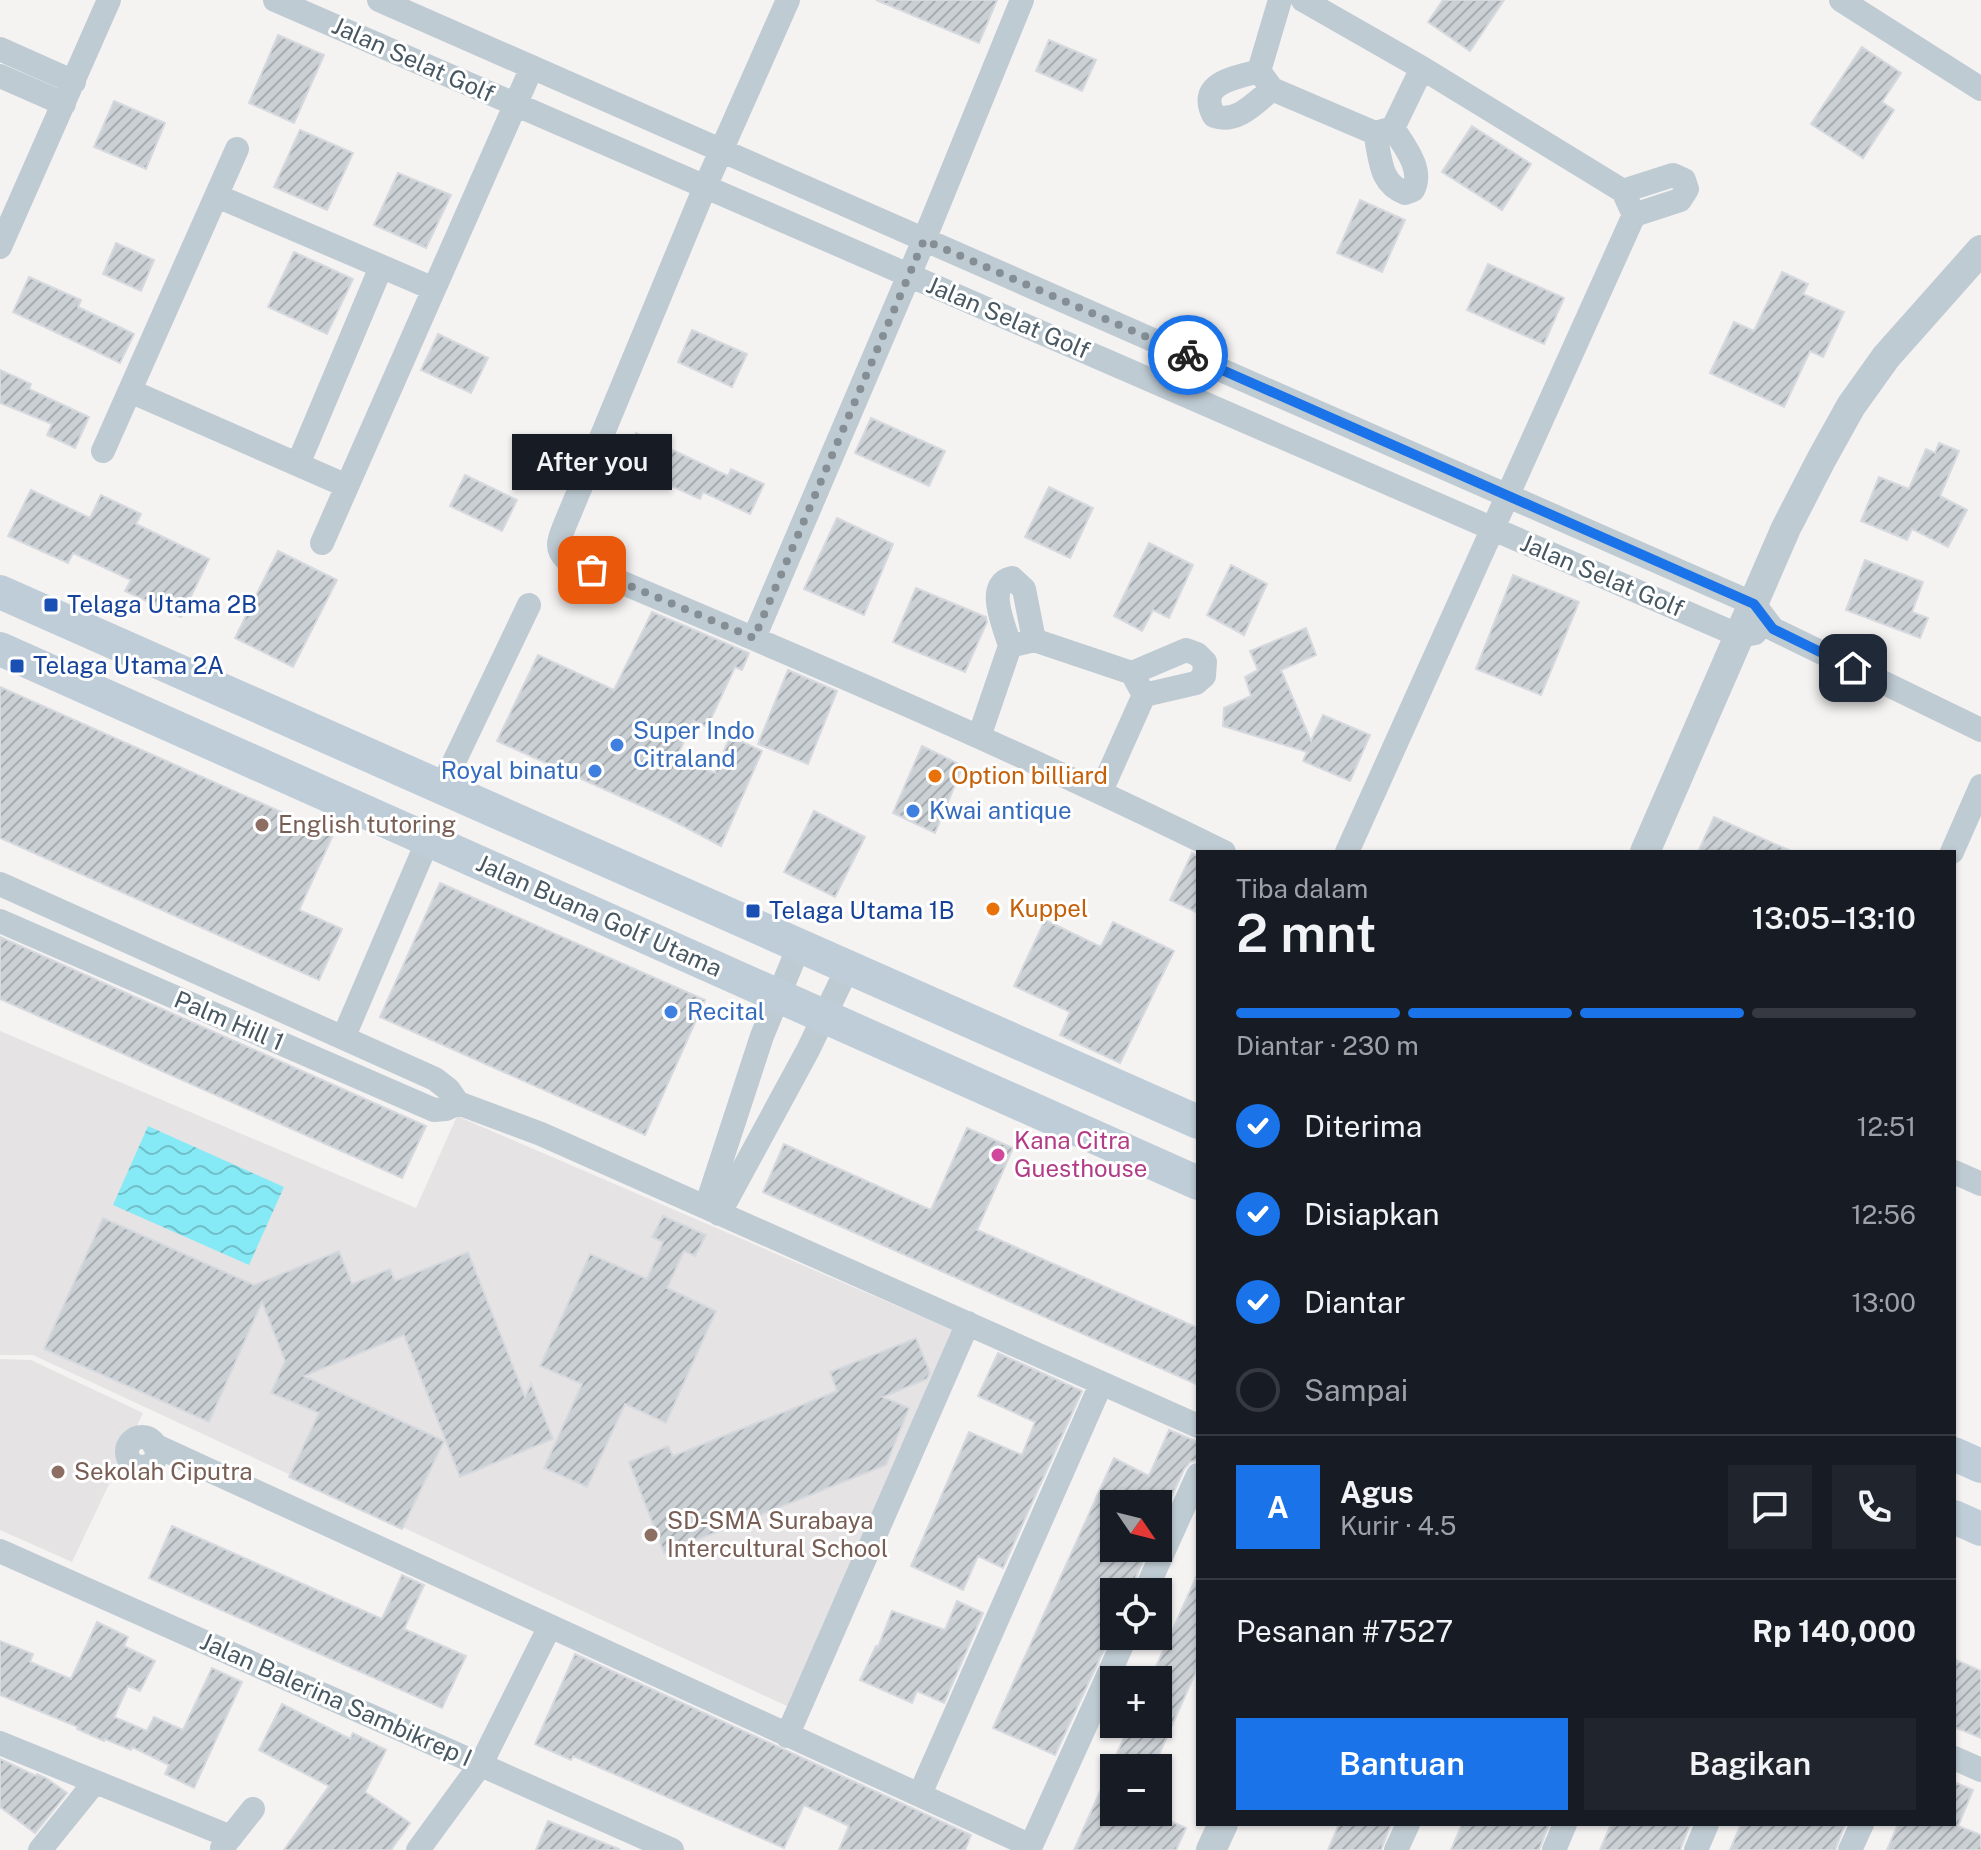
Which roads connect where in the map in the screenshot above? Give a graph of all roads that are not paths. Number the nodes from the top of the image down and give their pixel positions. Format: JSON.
{"nodes":[{"id":1,"x":109,"y":0,"type":"edge"},
{"id":2,"x":275,"y":0,"type":"edge"},
{"id":3,"x":379,"y":0,"type":"edge"},
{"id":4,"x":788,"y":0,"type":"edge"},
{"id":5,"x":1022,"y":0,"type":"edge"},
{"id":6,"x":1280,"y":0,"type":"edge"},
{"id":7,"x":1303,"y":0,"type":"edge"},
{"id":8,"x":1841,"y":0,"type":"edge"},
{"id":9,"x":0,"y":49,"type":"edge"},
{"id":10,"x":532,"y":67,"type":"junction"},
{"id":11,"x":1422,"y":68,"type":"junction"},
{"id":12,"x":0,"y":76,"type":"edge"},
{"id":13,"x":1981,"y":89,"type":"edge"},
{"id":14,"x":69,"y":93,"type":"junction"},
{"id":15,"x":516,"y":105,"type":"junction"},
{"id":16,"x":237,"y":149,"type":"dead end"},
{"id":17,"x":720,"y":150,"type":"junction"},
{"id":18,"x":705,"y":187,"type":"junction"},
{"id":19,"x":1623,"y":191,"type":"junction"},
{"id":20,"x":217,"y":196,"type":"junction"},
{"id":21,"x":1634,"y":215,"type":"junction"},
{"id":22,"x":924,"y":240,"type":"junction"},
{"id":23,"x":0,"y":247,"type":"edge"},
{"id":24,"x":1981,"y":250,"type":"edge"},
{"id":25,"x":381,"y":267,"type":"junction"},
{"id":26,"x":909,"y":275,"type":"junction"},
{"id":27,"x":434,"y":289,"type":"junction"},
{"id":28,"x":130,"y":391,"type":"junction"},
{"id":29,"x":103,"y":451,"type":"dead end"},
{"id":30,"x":298,"y":464,"type":"junction"},
{"id":31,"x":347,"y":486,"type":"junction"},
{"id":32,"x":1506,"y":495,"type":"junction"},
{"id":33,"x":1491,"y":528,"type":"junction"},
{"id":34,"x":322,"y":543,"type":"dead end"},
{"id":35,"x":0,"y":592,"type":"edge"},
{"id":36,"x":1754,"y":604,"type":"junction"},
{"id":37,"x":529,"y":605,"type":"dead end"},
{"id":38,"x":1773,"y":629,"type":"junction"},
{"id":39,"x":1740,"y":636,"type":"junction"},
{"id":40,"x":754,"y":638,"type":"junction"},
{"id":41,"x":1034,"y":640,"type":"junction"},
{"id":42,"x":1010,"y":646,"type":"junction"},
{"id":43,"x":0,"y":649,"type":"edge"},
{"id":44,"x":1132,"y":673,"type":"junction"},
{"id":45,"x":1144,"y":695,"type":"junction"},
{"id":46,"x":1981,"y":730,"type":"edge"},
{"id":47,"x":979,"y":737,"type":"junction"},
{"id":48,"x":1981,"y":786,"type":"edge"},
{"id":49,"x":442,"y":787,"type":"junction"},
{"id":50,"x":1101,"y":791,"type":"junction"},
{"id":51,"x":428,"y":840,"type":"junction"},
{"id":52,"x":1220,"y":850,"type":"edge"},
{"id":53,"x":1348,"y":850,"type":"edge"},
{"id":54,"x":1646,"y":850,"type":"edge"},
{"id":55,"x":1953,"y":850,"type":"edge"},
{"id":56,"x":0,"y":884,"type":"edge"},
{"id":57,"x":0,"y":921,"type":"edge"},
{"id":58,"x":799,"y":946,"type":"junction"},
{"id":59,"x":848,"y":967,"type":"junction"},
{"id":60,"x":777,"y":996,"type":"junction"},
{"id":61,"x":825,"y":1017,"type":"junction"},
{"id":62,"x":344,"y":1036,"type":"junction"},
{"id":63,"x":458,"y":1103,"type":"junction"},
{"id":64,"x":1196,"y":1121,"type":"edge"},
{"id":65,"x":1956,"y":1173,"type":"edge"},
{"id":66,"x":1196,"y":1182,"type":"edge"},
{"id":67,"x":1981,"y":1184,"type":"edge"},
{"id":68,"x":712,"y":1211,"type":"junction"},
{"id":69,"x":968,"y":1323,"type":"junction"},
{"id":70,"x":1101,"y":1384,"type":"junction"},
{"id":71,"x":1196,"y":1425,"type":"edge"},
{"id":72,"x":154,"y":1445,"type":"dead end"},
{"id":73,"x":1956,"y":1455,"type":"edge"},
{"id":74,"x":1981,"y":1466,"type":"edge"},
{"id":75,"x":1196,"y":1479,"type":"edge"},
{"id":76,"x":1956,"y":1518,"type":"edge"},
{"id":77,"x":1981,"y":1529,"type":"edge"},
{"id":78,"x":0,"y":1551,"type":"edge"},
{"id":79,"x":1151,"y":1578,"type":"edge"},
{"id":80,"x":550,"y":1626,"type":"junction"},
{"id":81,"x":1120,"y":1650,"type":"edge"},
{"id":82,"x":787,"y":1736,"type":"junction"},
{"id":83,"x":0,"y":1743,"type":"edge"},
{"id":84,"x":1956,"y":1759,"type":"edge"},
{"id":85,"x":481,"y":1764,"type":"junction"},
{"id":86,"x":1981,"y":1770,"type":"edge"},
{"id":87,"x":95,"y":1782,"type":"junction"},
{"id":88,"x":920,"y":1794,"type":"junction"},
{"id":89,"x":253,"y":1809,"type":"dead end"},
{"id":90,"x":1222,"y":1826,"type":"edge"},
{"id":91,"x":1407,"y":1826,"type":"edge"},
{"id":92,"x":1564,"y":1826,"type":"edge"},
{"id":93,"x":1706,"y":1826,"type":"edge"},
{"id":94,"x":1861,"y":1826,"type":"edge"},
{"id":95,"x":226,"y":1843,"type":"edge"},
{"id":96,"x":1030,"y":1848,"type":"edge"},
{"id":97,"x":40,"y":1850,"type":"edge"},
{"id":98,"x":418,"y":1850,"type":"edge"},
{"id":99,"x":672,"y":1850,"type":"edge"},
{"id":100,"x":1211,"y":1850,"type":"edge"},
{"id":101,"x":1396,"y":1850,"type":"edge"},
{"id":102,"x":1554,"y":1850,"type":"edge"},
{"id":103,"x":1696,"y":1850,"type":"edge"},
{"id":104,"x":1850,"y":1850,"type":"edge"}],
"edges":[{"from":1,"to":14,"type":"street"},
{"from":2,"to":15,"type":"street","name":"Jalan Selat Golf"},
{"from":3,"to":10,"type":"street","name":"Jalan Selat Golf"},
{"from":4,"to":17,"type":"street"},
{"from":5,"to":22,"type":"street"},
{"from":6,"to":11,"type":"street"},
{"from":7,"to":11,"type":"street"},
{"from":8,"to":13,"type":"street"},
{"from":9,"to":14,"type":"street"},
{"from":10,"to":15,"type":"street"},
{"from":10,"to":17,"type":"street","name":"Jalan Selat Golf"},
{"from":11,"to":19,"type":"street"},
{"from":12,"to":14,"type":"street"},
{"from":14,"to":23,"type":"street"},
{"from":15,"to":18,"type":"street","name":"Jalan Selat Golf"},
{"from":15,"to":27,"type":"street"},
{"from":16,"to":20,"type":"street"},
{"from":17,"to":18,"type":"street"},
{"from":17,"to":22,"type":"street","name":"Jalan Selat Golf"},
{"from":18,"to":26,"type":"street","name":"Jalan Selat Golf"},
{"from":18,"to":40,"type":"street"},
{"from":19,"to":21,"type":"street"},
{"from":19,"to":21,"type":"street"},
{"from":20,"to":25,"type":"street"},
{"from":20,"to":28,"type":"street"},
{"from":21,"to":32,"type":"street"},
{"from":22,"to":26,"type":"street"},
{"from":22,"to":32,"type":"street","name":"Jalan Selat Golf"},
{"from":24,"to":36,"type":"street"},
{"from":25,"to":27,"type":"street"},
{"from":25,"to":30,"type":"street"},
{"from":26,"to":33,"type":"street","name":"Jalan Selat Golf"},
{"from":26,"to":40,"type":"street"},
{"from":27,"to":31,"type":"street"},
{"from":28,"to":29,"type":"street"},
{"from":28,"to":30,"type":"street"},
{"from":30,"to":31,"type":"street"},
{"from":31,"to":34,"type":"street"},
{"from":32,"to":33,"type":"street"},
{"from":32,"to":36,"type":"street","name":"Jalan Selat Golf"},
{"from":33,"to":39,"type":"street","name":"Jalan Selat Golf"},
{"from":33,"to":53,"type":"street"},
{"from":35,"to":49,"type":"main road"},
{"from":36,"to":38,"type":"street"},
{"from":36,"to":39,"type":"street"},
{"from":37,"to":49,"type":"street"},
{"from":38,"to":39,"type":"street"},
{"from":38,"to":46,"type":"street"},
{"from":39,"to":54,"type":"street"},
{"from":40,"to":47,"type":"street"},
{"from":41,"to":42,"type":"street"},
{"from":41,"to":42,"type":"street"},
{"from":41,"to":44,"type":"street"},
{"from":42,"to":47,"type":"street"},
{"from":43,"to":51,"type":"main road","name":"Jalan Buana Golf Utama"},
{"from":44,"to":45,"type":"street"},
{"from":44,"to":45,"type":"street"},
{"from":45,"to":50,"type":"street"},
{"from":47,"to":50,"type":"street"},
{"from":48,"to":55,"type":"street"},
{"from":49,"to":58,"type":"main road"},
{"from":50,"to":52,"type":"street"},
{"from":51,"to":60,"type":"main road","name":"Jalan Buana Golf Utama"},
{"from":51,"to":62,"type":"street"},
{"from":56,"to":62,"type":"street","name":"Palm Hill 1"},
{"from":57,"to":63,"type":"street","name":"Palm Hill 1"},
{"from":58,"to":59,"type":"main road"},
{"from":58,"to":60,"type":"street"},
{"from":59,"to":61,"type":"street"},
{"from":59,"to":64,"type":"main road"},
{"from":60,"to":61,"type":"main road","name":"Jalan Buana Golf Utama"},
{"from":60,"to":68,"type":"street"},
{"from":61,"to":66,"type":"main road","name":"Jalan Buana Golf Utama"},
{"from":61,"to":68,"type":"street"},
{"from":62,"to":63,"type":"street","name":"Palm Hill 1"},
{"from":63,"to":68,"type":"street","name":"Palm Hill 1"},
{"from":65,"to":67,"type":"street"},
{"from":68,"to":69,"type":"street","name":"Palm Hill 1"},
{"from":69,"to":70,"type":"street","name":"Palm Hill 1"},
{"from":69,"to":82,"type":"street"},
{"from":70,"to":71,"type":"street","name":"Palm Hill 1"},
{"from":70,"to":88,"type":"street"},
{"from":72,"to":80,"type":"street"},
{"from":73,"to":74,"type":"main road"},
{"from":75,"to":79,"type":"street"},
{"from":76,"to":77,"type":"main road"},
{"from":78,"to":85,"type":"street","name":"Jalan Balerina Sambikrep I"},
{"from":80,"to":82,"type":"street"},
{"from":80,"to":85,"type":"street"},
{"from":81,"to":96,"type":"street"},
{"from":82,"to":88,"type":"street"},
{"from":83,"to":87,"type":"street"},
{"from":84,"to":86,"type":"street"},
{"from":85,"to":98,"type":"street"},
{"from":85,"to":99,"type":"street","name":"Jalan Balerina Sambikrep I"},
{"from":87,"to":95,"type":"street"},
{"from":87,"to":97,"type":"street"},
{"from":88,"to":96,"type":"street"},
{"from":89,"to":95,"type":"street"},
{"from":90,"to":100,"type":"street"},
{"from":91,"to":101,"type":"street"},
{"from":92,"to":102,"type":"street"},
{"from":93,"to":103,"type":"street"},
{"from":94,"to":104,"type":"street"}]}
